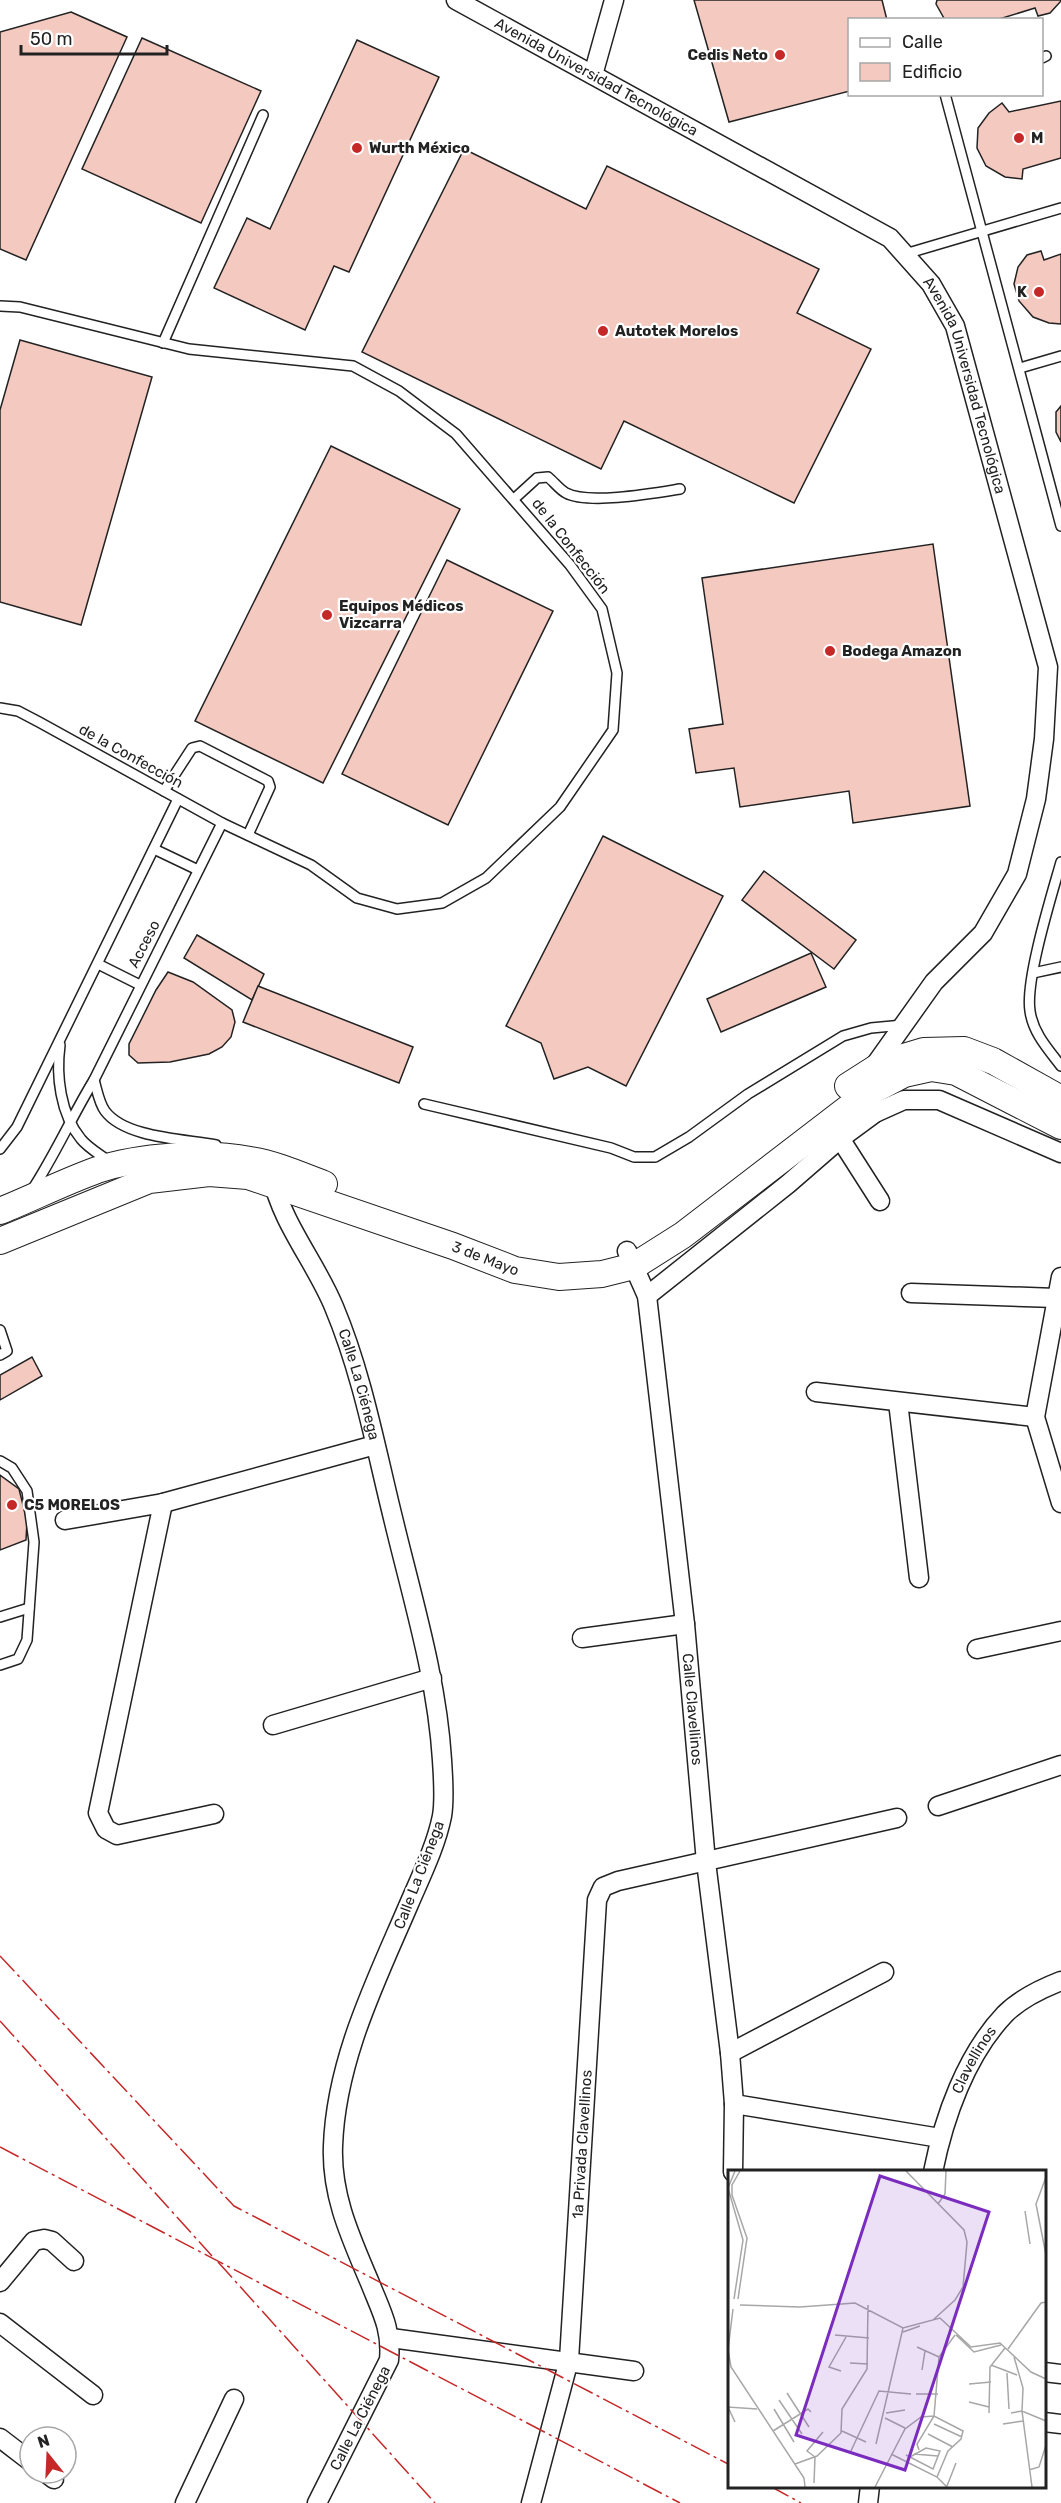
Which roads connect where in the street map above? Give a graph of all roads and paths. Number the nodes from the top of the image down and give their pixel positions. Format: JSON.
{"nodes":[{"id":1,"x":456,"y":0,"type":"edge"},
{"id":2,"x":614,"y":0,"type":"edge"},
{"id":3,"x":593,"y":75,"type":"junction"},
{"id":4,"x":946,"y":96,"type":"edge"},
{"id":5,"x":263,"y":115,"type":"dead end"},
{"id":6,"x":1061,"y":208,"type":"edge"},
{"id":7,"x":983,"y":231,"type":"junction"},
{"id":8,"x":905,"y":254,"type":"junction"},
{"id":9,"x":0,"y":306,"type":"edge"},
{"id":10,"x":163,"y":343,"type":"junction"},
{"id":11,"x":1061,"y":356,"type":"edge"},
{"id":12,"x":1020,"y":368,"type":"junction"},
{"id":13,"x":680,"y":489,"type":"dead end"},
{"id":14,"x":514,"y":499,"type":"junction"},
{"id":15,"x":1059,"y":508,"type":"edge"},
{"id":16,"x":1061,"y":526,"type":"edge"},
{"id":17,"x":0,"y":708,"type":"edge"},
{"id":18,"x":164,"y":791,"type":"junction"},
{"id":19,"x":178,"y":799,"type":"junction"},
{"id":20,"x":222,"y":823,"type":"junction"},
{"id":21,"x":248,"y":835,"type":"junction"},
{"id":22,"x":154,"y":849,"type":"junction"},
{"id":23,"x":1061,"y":861,"type":"edge"},
{"id":24,"x":198,"y":870,"type":"junction"},
{"id":25,"x":98,"y":964,"type":"junction"},
{"id":26,"x":1061,"y":967,"type":"edge"},
{"id":27,"x":1033,"y":973,"type":"junction"},
{"id":28,"x":140,"y":985,"type":"junction"},
{"id":29,"x":903,"y":1025,"type":"junction"},
{"id":30,"x":61,"y":1037,"type":"junction"},
{"id":31,"x":1061,"y":1066,"type":"edge"},
{"id":32,"x":94,"y":1080,"type":"junction"},
{"id":33,"x":871,"y":1092,"type":"junction"},
{"id":34,"x":1061,"y":1099,"type":"edge"},
{"id":35,"x":424,"y":1104,"type":"dead end"},
{"id":36,"x":70,"y":1120,"type":"junction"},
{"id":37,"x":1061,"y":1126,"type":"edge"},
{"id":38,"x":835,"y":1129,"type":"junction"},
{"id":39,"x":0,"y":1149,"type":"edge"},
{"id":40,"x":1061,"y":1153,"type":"edge"},
{"id":41,"x":264,"y":1169,"type":"junction"},
{"id":42,"x":129,"y":1174,"type":"junction"},
{"id":43,"x":880,"y":1201,"type":"dead end"},
{"id":44,"x":9,"y":1222,"type":"edge"},
{"id":45,"x":631,"y":1258,"type":"junction"},
{"id":46,"x":1061,"y":1276,"type":"edge"},
{"id":47,"x":911,"y":1293,"type":"dead end"},
{"id":48,"x":647,"y":1296,"type":"junction"},
{"id":49,"x":1056,"y":1298,"type":"junction"},
{"id":50,"x":0,"y":1330,"type":"edge"},
{"id":51,"x":0,"y":1355,"type":"edge"},
{"id":52,"x":816,"y":1392,"type":"dead end"},
{"id":53,"x":898,"y":1402,"type":"junction"},
{"id":54,"x":1035,"y":1418,"type":"junction"},
{"id":55,"x":375,"y":1445,"type":"junction"},
{"id":56,"x":0,"y":1461,"type":"edge"},
{"id":57,"x":163,"y":1503,"type":"junction"},
{"id":58,"x":1061,"y":1503,"type":"edge"},
{"id":59,"x":65,"y":1520,"type":"dead end"},
{"id":60,"x":919,"y":1578,"type":"dead end"},
{"id":61,"x":29,"y":1608,"type":"junction"},
{"id":62,"x":0,"y":1617,"type":"edge"},
{"id":63,"x":685,"y":1624,"type":"junction"},
{"id":64,"x":1061,"y":1631,"type":"edge"},
{"id":65,"x":582,"y":1638,"type":"dead end"},
{"id":66,"x":977,"y":1649,"type":"dead end"},
{"id":67,"x":0,"y":1665,"type":"edge"},
{"id":68,"x":432,"y":1678,"type":"junction"},
{"id":69,"x":273,"y":1725,"type":"dead end"},
{"id":70,"x":1061,"y":1765,"type":"edge"},
{"id":71,"x":938,"y":1806,"type":"dead end"},
{"id":72,"x":214,"y":1814,"type":"dead end"},
{"id":73,"x":897,"y":1818,"type":"dead end"},
{"id":74,"x":705,"y":1862,"type":"junction"},
{"id":75,"x":884,"y":1972,"type":"dead end"},
{"id":76,"x":1061,"y":1981,"type":"edge"},
{"id":77,"x":730,"y":2053,"type":"junction"},
{"id":78,"x":735,"y":2104,"type":"junction"},
{"id":79,"x":940,"y":2138,"type":"junction"},
{"id":80,"x":733,"y":2170,"type":"edge"},
{"id":81,"x":933,"y":2170,"type":"edge"},
{"id":82,"x":74,"y":2261,"type":"dead end"},
{"id":83,"x":0,"y":2282,"type":"edge"},
{"id":84,"x":0,"y":2323,"type":"edge"},
{"id":85,"x":391,"y":2338,"type":"junction"},
{"id":86,"x":569,"y":2360,"type":"junction"},
{"id":87,"x":634,"y":2371,"type":"dead end"},
{"id":88,"x":1046,"y":2372,"type":"edge"},
{"id":89,"x":1061,"y":2374,"type":"edge"},
{"id":90,"x":93,"y":2395,"type":"dead end"},
{"id":91,"x":234,"y":2399,"type":"dead end"},
{"id":92,"x":1046,"y":2422,"type":"edge"},
{"id":93,"x":1061,"y":2424,"type":"edge"},
{"id":94,"x":0,"y":2438,"type":"edge"},
{"id":95,"x":18,"y":2452,"type":"edge"},
{"id":96,"x":870,"y":2488,"type":"edge"},
{"id":97,"x":185,"y":2503,"type":"edge"},
{"id":98,"x":317,"y":2503,"type":"edge"},
{"id":99,"x":531,"y":2503,"type":"edge"},
{"id":100,"x":868,"y":2503,"type":"edge"}],
"edges":[{"from":1,"to":3,"type":"street","name":"Avenida Universidad Tecnológica"},
{"from":2,"to":3,"type":"street"},
{"from":3,"to":8,"type":"street","name":"Avenida Universidad Tecnológica"},
{"from":4,"to":7,"type":"lane"},
{"from":5,"to":10,"type":"lane"},
{"from":6,"to":7,"type":"lane"},
{"from":7,"to":8,"type":"lane"},
{"from":7,"to":12,"type":"lane"},
{"from":8,"to":29,"type":"street","name":"Avenida Universidad Tecnológica"},
{"from":9,"to":10,"type":"lane","name":"de la Confección"},
{"from":10,"to":14,"type":"lane","name":"de la Confección"},
{"from":11,"to":12,"type":"lane"},
{"from":12,"to":15,"type":"lane"},
{"from":13,"to":14,"type":"lane"},
{"from":14,"to":21,"type":"lane","name":"de la Confección"},
{"from":15,"to":16,"type":"lane"},
{"from":17,"to":18,"type":"lane","name":"de la Confección"},
{"from":18,"to":19,"type":"lane","name":"de la Confección"},
{"from":18,"to":21,"type":"lane"},
{"from":19,"to":20,"type":"lane","name":"de la Confección"},
{"from":19,"to":22,"type":"lane"},
{"from":20,"to":21,"type":"lane","name":"de la Confección"},
{"from":20,"to":24,"type":"lane","name":"Acceso"},
{"from":22,"to":24,"type":"lane"},
{"from":22,"to":25,"type":"lane"},
{"from":23,"to":27,"type":"lane"},
{"from":24,"to":28,"type":"lane","name":"Acceso"},
{"from":25,"to":28,"type":"lane"},
{"from":25,"to":30,"type":"lane"},
{"from":26,"to":27,"type":"lane"},
{"from":27,"to":31,"type":"lane"},
{"from":28,"to":32,"type":"lane","name":"Acceso"},
{"from":29,"to":33,"type":"street","name":"Avenida Universidad Tecnológica"},
{"from":29,"to":35,"type":"lane"},
{"from":30,"to":36,"type":"lane"},
{"from":30,"to":39,"type":"lane"},
{"from":32,"to":36,"type":"lane","name":"Acceso"},
{"from":32,"to":41,"type":"lane"},
{"from":33,"to":34,"type":"main road"},
{"from":33,"to":37,"type":"main road","name":"3 de Mayo"},
{"from":33,"to":38,"type":"main road","name":"3 de Mayo"},
{"from":33,"to":40,"type":"street"},
{"from":33,"to":45,"type":"main road"},
{"from":36,"to":42,"type":"lane"},
{"from":36,"to":44,"type":"lane","name":"Acceso"},
{"from":38,"to":43,"type":"street"},
{"from":38,"to":45,"type":"main road","name":"3 de Mayo"},
{"from":38,"to":48,"type":"street"},
{"from":41,"to":42,"type":"main road","name":"3 de Mayo"},
{"from":41,"to":42,"type":"main road"},
{"from":41,"to":45,"type":"main road","name":"3 de Mayo"},
{"from":41,"to":55,"type":"street","name":"Calle La Ciénega"},
{"from":42,"to":44,"type":"main road","name":"3 de Mayo"},
{"from":42,"to":44,"type":"main road"},
{"from":45,"to":48,"type":"street","name":"Calle Clavellinos"},
{"from":46,"to":49,"type":"street"},
{"from":47,"to":49,"type":"street"},
{"from":48,"to":63,"type":"street","name":"Calle Clavellinos"},
{"from":49,"to":54,"type":"street"},
{"from":50,"to":51,"type":"lane"},
{"from":52,"to":53,"type":"street"},
{"from":53,"to":54,"type":"street"},
{"from":53,"to":60,"type":"street"},
{"from":54,"to":58,"type":"street"},
{"from":55,"to":57,"type":"street"},
{"from":55,"to":68,"type":"street","name":"Calle La Ciénega"},
{"from":56,"to":61,"type":"lane"},
{"from":57,"to":59,"type":"street"},
{"from":57,"to":72,"type":"street"},
{"from":61,"to":62,"type":"lane"},
{"from":61,"to":67,"type":"lane"},
{"from":63,"to":65,"type":"street"},
{"from":63,"to":74,"type":"street","name":"Calle Clavellinos"},
{"from":64,"to":66,"type":"street"},
{"from":68,"to":69,"type":"street"},
{"from":68,"to":85,"type":"street","name":"Calle La Ciénega"},
{"from":70,"to":71,"type":"street"},
{"from":73,"to":74,"type":"street","name":"1a Privada Clavellinos"},
{"from":74,"to":77,"type":"street","name":"Calle Clavellinos"},
{"from":74,"to":86,"type":"street","name":"1a Privada Clavellinos"},
{"from":75,"to":77,"type":"street"},
{"from":76,"to":79,"type":"street","name":"Clavellinos"},
{"from":77,"to":78,"type":"street","name":"Calle Clavellinos"},
{"from":78,"to":79,"type":"street"},
{"from":78,"to":80,"type":"street","name":"Calle Clavellinos"},
{"from":79,"to":81,"type":"street","name":"Clavellinos"},
{"from":82,"to":83,"type":"street"},
{"from":84,"to":90,"type":"street"},
{"from":85,"to":86,"type":"street"},
{"from":85,"to":98,"type":"street","name":"Calle La Ciénega"},
{"from":86,"to":87,"type":"street"},
{"from":86,"to":99,"type":"street","name":"1a Privada Clavellinos"},
{"from":88,"to":89,"type":"street"},
{"from":91,"to":97,"type":"street"},
{"from":92,"to":93,"type":"street"},
{"from":94,"to":95,"type":"street"},
{"from":96,"to":100,"type":"street"}]}
